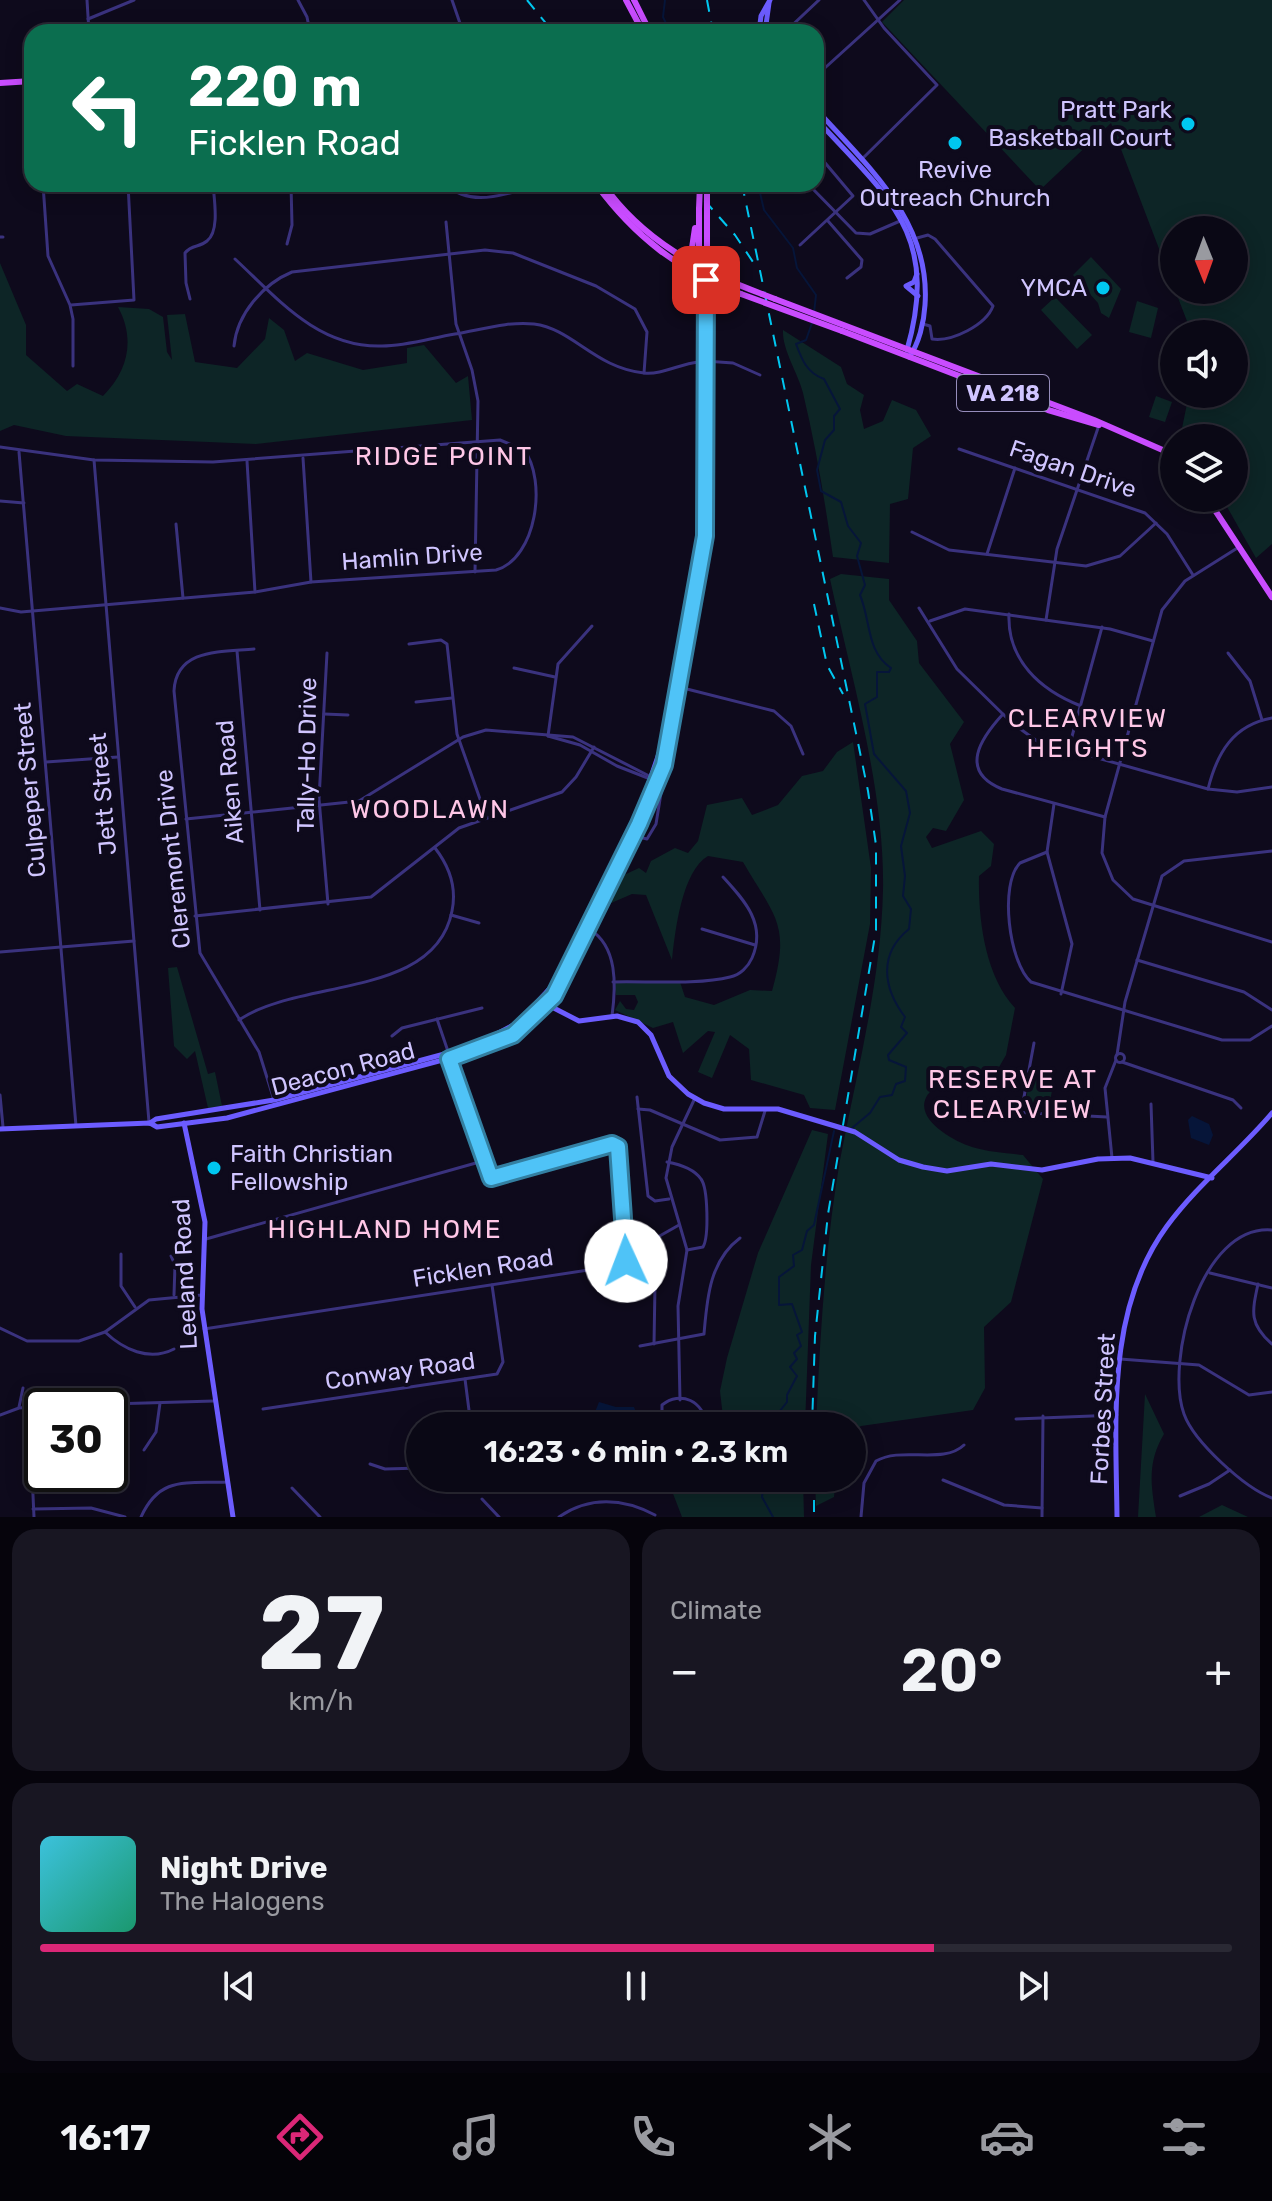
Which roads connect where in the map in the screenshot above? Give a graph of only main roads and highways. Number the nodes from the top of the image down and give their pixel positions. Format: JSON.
{"nodes":[{"id":1,"x":626,"y":0,"type":"edge"},
{"id":2,"x":634,"y":0,"type":"edge"},
{"id":3,"x":767,"y":1,"type":"edge"},
{"id":4,"x":637,"y":14,"type":"junction"},
{"id":5,"x":640,"y":24,"type":"edge"},
{"id":6,"x":644,"y":24,"type":"edge"},
{"id":7,"x":763,"y":24,"type":"edge"},
{"id":8,"x":24,"y":82,"type":"edge"},
{"id":9,"x":0,"y":83,"type":"edge"},
{"id":10,"x":824,"y":118,"type":"edge"},
{"id":11,"x":824,"y":127,"type":"edge"},
{"id":12,"x":860,"y":161,"type":"junction"},
{"id":13,"x":603,"y":192,"type":"edge"},
{"id":14,"x":609,"y":192,"type":"edge"},
{"id":15,"x":703,"y":192,"type":"edge"},
{"id":16,"x":705,"y":192,"type":"edge"},
{"id":17,"x":699,"y":211,"type":"junction"},
{"id":18,"x":904,"y":219,"type":"junction"},
{"id":19,"x":672,"y":251,"type":"junction"},
{"id":20,"x":699,"y":267,"type":"junction"},
{"id":21,"x":917,"y":271,"type":"junction"},
{"id":22,"x":707,"y":272,"type":"junction"},
{"id":23,"x":699,"y":276,"type":"junction"},
{"id":24,"x":706,"y":280,"type":"junction"},
{"id":25,"x":728,"y":289,"type":"junction"},
{"id":26,"x":740,"y":290,"type":"junction"},
{"id":27,"x":919,"y":301,"type":"junction"},
{"id":28,"x":706,"y":313,"type":"junction"},
{"id":29,"x":910,"y":352,"type":"junction"},
{"id":30,"x":703,"y":361,"type":"junction"},
{"id":31,"x":1160,"y":449,"type":"edge"},
{"id":32,"x":1216,"y":512,"type":"edge"},
{"id":33,"x":1272,"y":597,"type":"edge"},
{"id":34,"x":654,"y":779,"type":"junction"},
{"id":35,"x":544,"y":1002,"type":"junction"},
{"id":36,"x":275,"y":1103,"type":"junction"},
{"id":37,"x":1272,"y":1113,"type":"edge"},
{"id":38,"x":184,"y":1116,"type":"junction"},
{"id":39,"x":150,"y":1123,"type":"junction"},
{"id":40,"x":184,"y":1125,"type":"junction"},
{"id":41,"x":2,"y":1129,"type":"edge"},
{"id":42,"x":1212,"y":1178,"type":"junction"},
{"id":43,"x":233,"y":1517,"type":"edge"},
{"id":44,"x":1117,"y":1517,"type":"edge"}],
"edges":[{"from":1,"to":4,"type":"main road"},
{"from":2,"to":4,"type":"main road"},
{"from":3,"to":7,"type":"main road"},
{"from":4,"to":5,"type":"main road"},
{"from":4,"to":6,"type":"main road"},
{"from":8,"to":9,"type":"main road"},
{"from":10,"to":12,"type":"main road"},
{"from":11,"to":12,"type":"main road"},
{"from":12,"to":18,"type":"main road"},
{"from":13,"to":23,"type":"main road","number":"VA 218"},
{"from":14,"to":19,"type":"main road","number":"VA 218"},
{"from":15,"to":17,"type":"main road","bridge":true},
{"from":16,"to":22,"type":"main road","name":"Deacon Road","bridge":true},
{"from":17,"to":19,"type":"main road"},
{"from":17,"to":20,"type":"main road","name":"Deacon Road"},
{"from":18,"to":21,"type":"main road"},
{"from":18,"to":29,"type":"main road"},
{"from":19,"to":20,"type":"main road","number":"VA 218"},
{"from":20,"to":22,"type":"main road","number":"VA 218"},
{"from":20,"to":23,"type":"main road","name":"Deacon Road"},
{"from":21,"to":27,"type":"main road"},
{"from":21,"to":27,"type":"main road"},
{"from":22,"to":24,"type":"main road","name":"Deacon Road"},
{"from":22,"to":26,"type":"main road","number":"VA 218"},
{"from":23,"to":24,"type":"main road","number":"VA 218"},
{"from":23,"to":30,"type":"main road","name":"Deacon Road"},
{"from":24,"to":25,"type":"main road","number":"VA 218"},
{"from":24,"to":28,"type":"main road","name":"Deacon Road"},
{"from":25,"to":26,"type":"main road","number":"VA 218"},
{"from":25,"to":28,"type":"main road"},
{"from":26,"to":29,"type":"main road","number":"VA 218","bridge":true},
{"from":27,"to":29,"type":"main road"},
{"from":28,"to":30,"type":"main road","name":"Deacon Road"},
{"from":29,"to":31,"type":"main road","number":"VA 218"},
{"from":30,"to":34,"type":"main road","name":"Deacon Road"},
{"from":32,"to":33,"type":"main road"},
{"from":34,"to":35,"type":"main road","name":"Deacon Road"},
{"from":34,"to":35,"type":"main road","name":"Deacon Road"},
{"from":35,"to":36,"type":"main road","name":"Deacon Road"},
{"from":35,"to":42,"type":"main road"},
{"from":36,"to":38,"type":"main road","name":"Deacon Road"},
{"from":36,"to":40,"type":"main road","name":"Deacon Road"},
{"from":37,"to":42,"type":"main road","name":"Forbes Street"},
{"from":38,"to":39,"type":"main road","name":"Deacon Road"},
{"from":38,"to":40,"type":"main road"},
{"from":39,"to":40,"type":"main road","name":"Deacon Road"},
{"from":39,"to":41,"type":"main road","name":"Deacon Road"},
{"from":40,"to":43,"type":"main road","name":"Leeland Road"},
{"from":42,"to":44,"type":"main road","name":"Forbes Street"}]}
